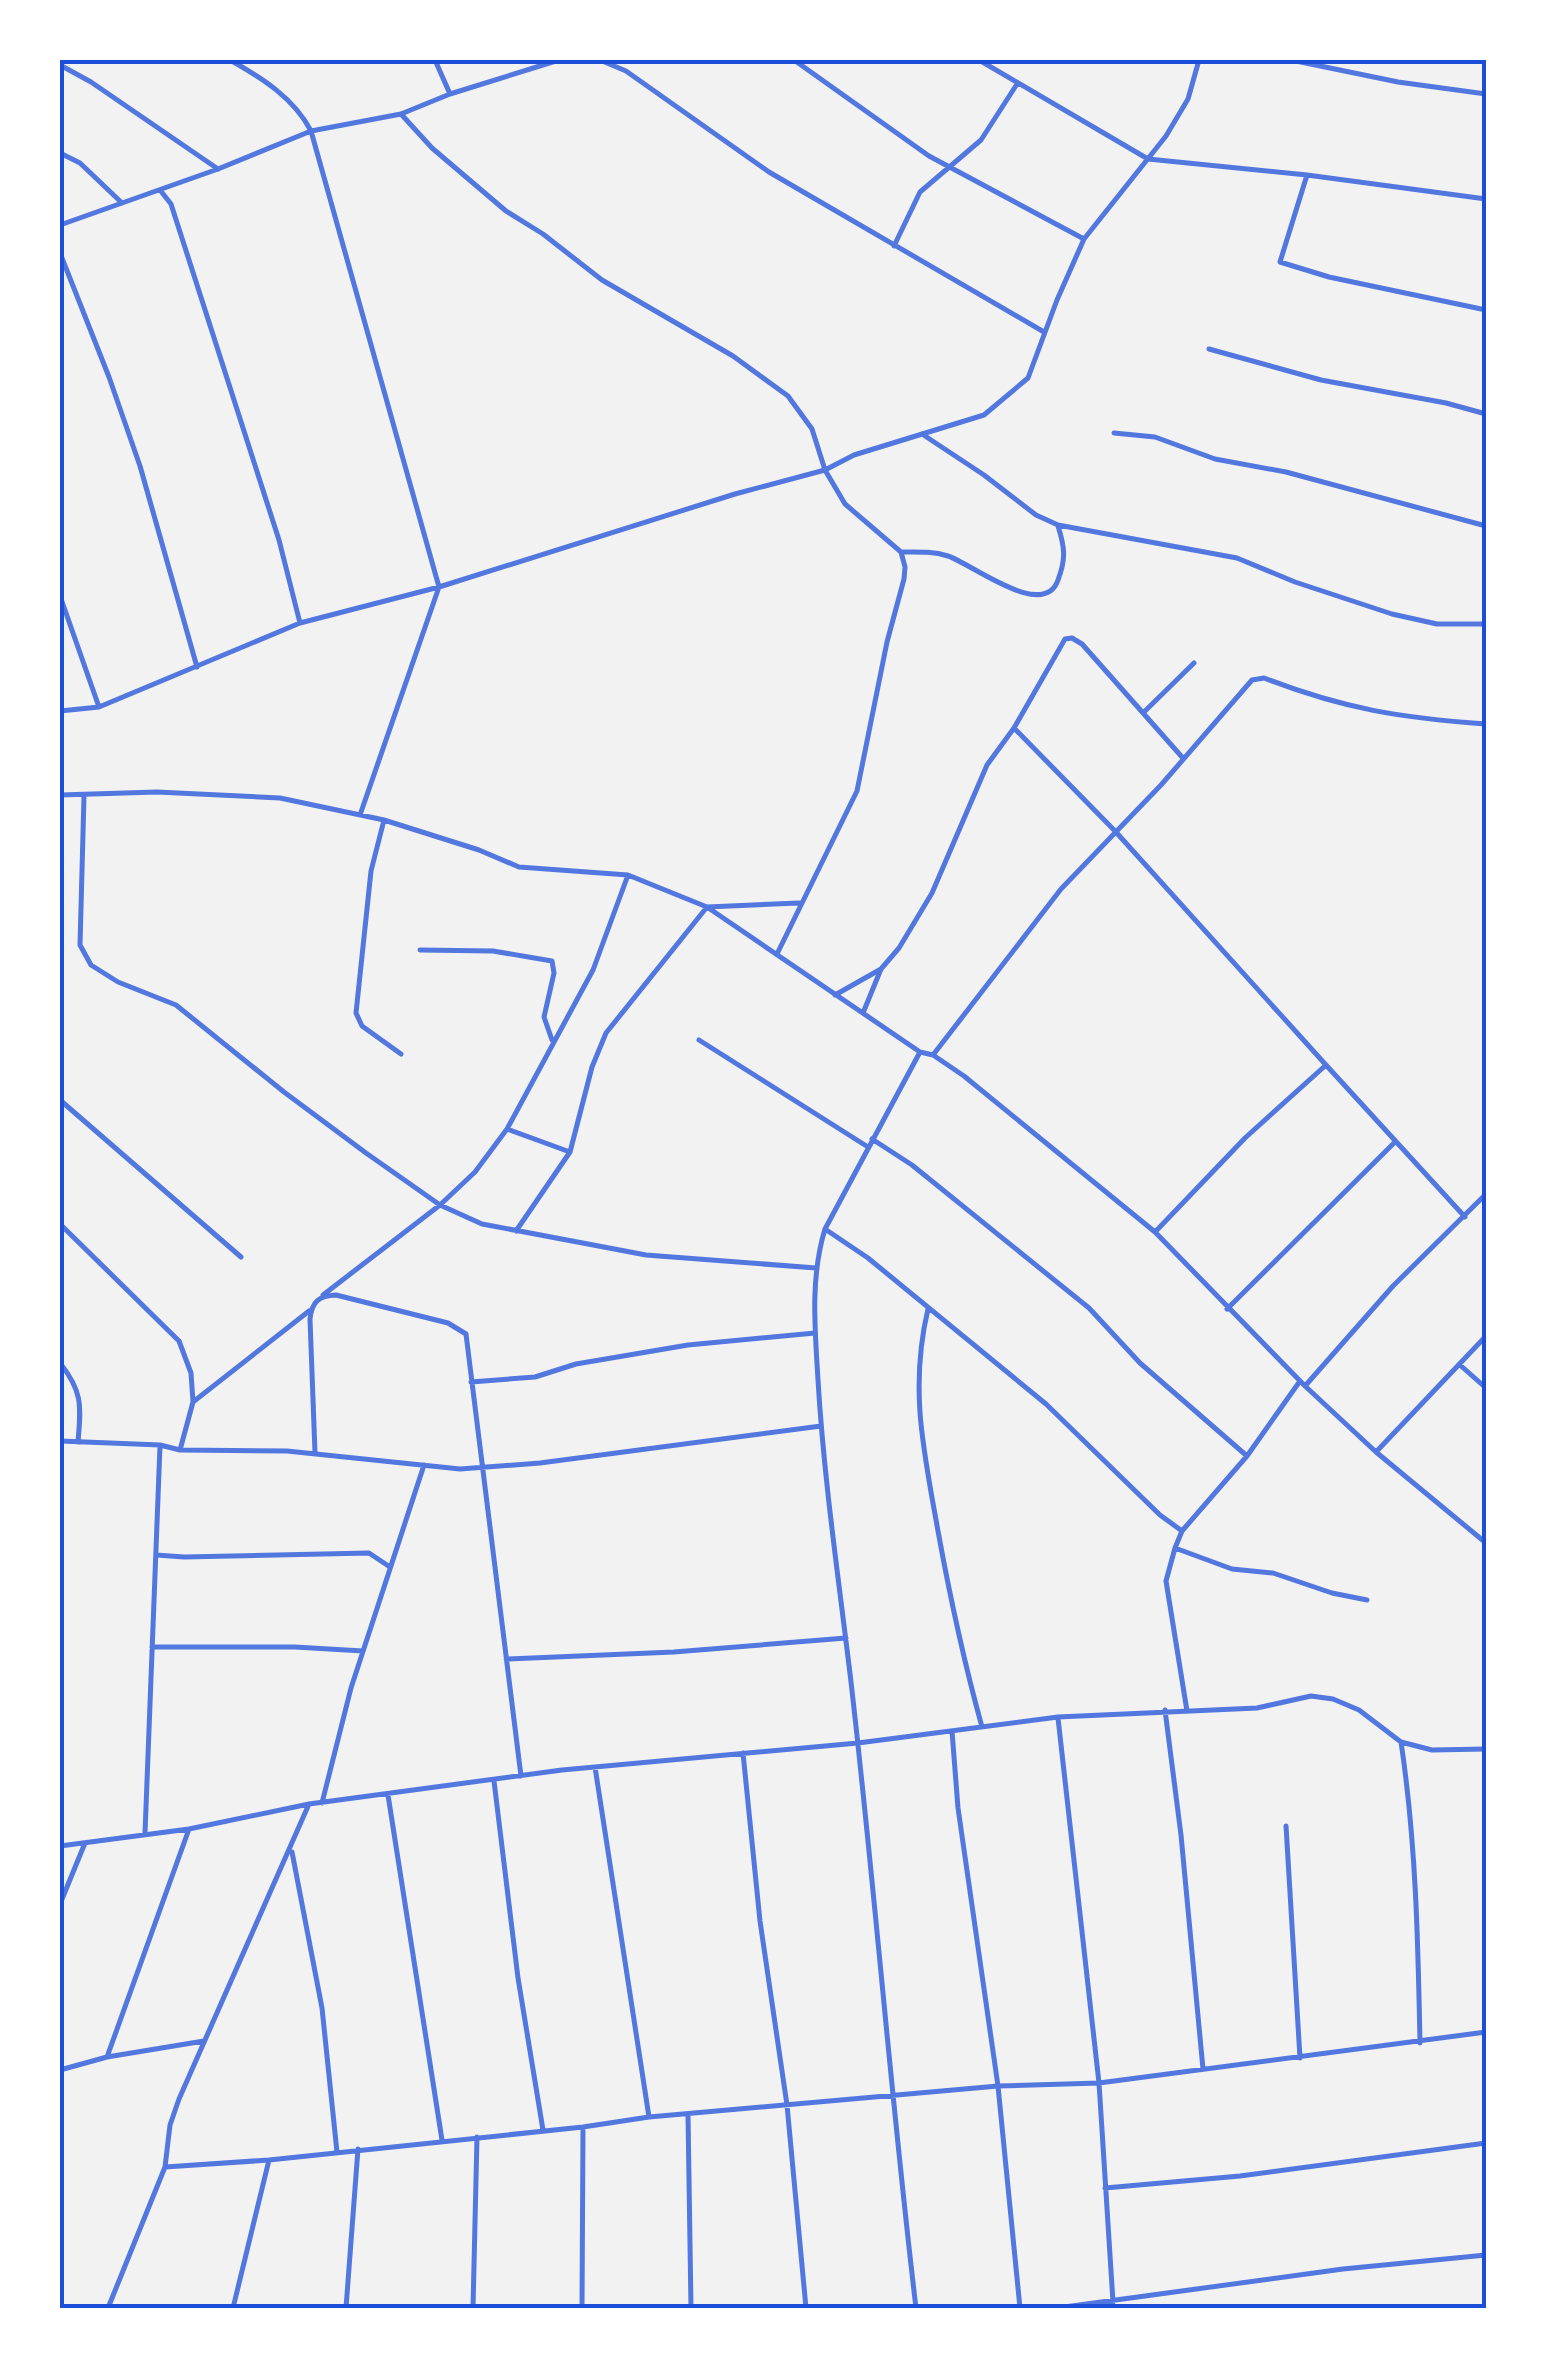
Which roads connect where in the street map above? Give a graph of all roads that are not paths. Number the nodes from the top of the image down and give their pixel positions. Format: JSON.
{"nodes":[{"id":1,"x":230,"y":60,"type":"edge"},
{"id":2,"x":435,"y":60,"type":"edge"},
{"id":3,"x":559,"y":60,"type":"edge"},
{"id":4,"x":600,"y":60,"type":"edge"},
{"id":5,"x":794,"y":60,"type":"edge"},
{"id":6,"x":979,"y":60,"type":"edge"},
{"id":7,"x":1199,"y":60,"type":"edge"},
{"id":8,"x":1290,"y":60,"type":"edge"},
{"id":9,"x":60,"y":65,"type":"edge"},
{"id":10,"x":1017,"y":84,"type":"junction"},
{"id":11,"x":450,"y":94,"type":"junction"},
{"id":12,"x":1486,"y":94,"type":"edge"},
{"id":13,"x":400,"y":114,"type":"junction"},
{"id":14,"x":311,"y":131,"type":"junction"},
{"id":15,"x":60,"y":154,"type":"edge"},
{"id":16,"x":1148,"y":159,"type":"junction"},
{"id":17,"x":947,"y":167,"type":"junction"},
{"id":18,"x":218,"y":169,"type":"junction"},
{"id":19,"x":1306,"y":175,"type":"junction"},
{"id":20,"x":160,"y":190,"type":"junction"},
{"id":21,"x":1486,"y":199,"type":"edge"},
{"id":22,"x":122,"y":204,"type":"junction"},
{"id":23,"x":60,"y":226,"type":"edge"},
{"id":24,"x":1084,"y":239,"type":"junction"},
{"id":25,"x":894,"y":246,"type":"junction"},
{"id":26,"x":60,"y":254,"type":"edge"},
{"id":27,"x":1486,"y":310,"type":"edge"},
{"id":28,"x":1044,"y":332,"type":"junction"},
{"id":29,"x":1209,"y":349,"type":"dead end"},
{"id":30,"x":1486,"y":414,"type":"edge"},
{"id":31,"x":1114,"y":433,"type":"dead end"},
{"id":32,"x":922,"y":434,"type":"junction"},
{"id":33,"x":825,"y":470,"type":"junction"},
{"id":34,"x":1058,"y":524,"type":"junction"},
{"id":35,"x":1486,"y":526,"type":"edge"},
{"id":36,"x":900,"y":552,"type":"junction"},
{"id":37,"x":439,"y":587,"type":"junction"},
{"id":38,"x":60,"y":596,"type":"edge"},
{"id":39,"x":300,"y":623,"type":"junction"},
{"id":40,"x":1486,"y":624,"type":"edge"},
{"id":41,"x":1194,"y":664,"type":"dead end"},
{"id":42,"x":197,"y":667,"type":"junction"},
{"id":43,"x":99,"y":707,"type":"junction"},
{"id":44,"x":60,"y":711,"type":"edge"},
{"id":45,"x":1144,"y":712,"type":"junction"},
{"id":46,"x":1486,"y":724,"type":"edge"},
{"id":47,"x":1014,"y":728,"type":"junction"},
{"id":48,"x":1182,"y":757,"type":"junction"},
{"id":49,"x":84,"y":794,"type":"junction"},
{"id":50,"x":60,"y":795,"type":"edge"},
{"id":51,"x":360,"y":815,"type":"junction"},
{"id":52,"x":384,"y":820,"type":"junction"},
{"id":53,"x":1115,"y":831,"type":"junction"},
{"id":54,"x":628,"y":875,"type":"junction"},
{"id":55,"x":800,"y":903,"type":"junction"},
{"id":56,"x":707,"y":906,"type":"junction"},
{"id":57,"x":420,"y":950,"type":"dead end"},
{"id":58,"x":776,"y":954,"type":"junction"},
{"id":59,"x":881,"y":969,"type":"junction"},
{"id":60,"x":836,"y":995,"type":"junction"},
{"id":61,"x":862,"y":1013,"type":"junction"},
{"id":62,"x":552,"y":1040,"type":"junction"},
{"id":63,"x":699,"y":1040,"type":"dead end"},
{"id":64,"x":920,"y":1052,"type":"junction"},
{"id":65,"x":400,"y":1054,"type":"dead end"},
{"id":66,"x":933,"y":1055,"type":"junction"},
{"id":67,"x":1326,"y":1065,"type":"junction"},
{"id":68,"x":60,"y":1100,"type":"edge"},
{"id":69,"x":507,"y":1129,"type":"junction"},
{"id":70,"x":872,"y":1138,"type":"junction"},
{"id":71,"x":1395,"y":1142,"type":"junction"},
{"id":72,"x":868,"y":1146,"type":"junction"},
{"id":73,"x":570,"y":1152,"type":"junction"},
{"id":74,"x":1486,"y":1194,"type":"edge"},
{"id":75,"x":440,"y":1205,"type":"junction"},
{"id":76,"x":1465,"y":1217,"type":"junction"},
{"id":77,"x":60,"y":1224,"type":"edge"},
{"id":78,"x":824,"y":1229,"type":"junction"},
{"id":79,"x":516,"y":1231,"type":"junction"},
{"id":80,"x":1154,"y":1232,"type":"junction"},
{"id":81,"x":242,"y":1257,"type":"dead end"},
{"id":82,"x":816,"y":1268,"type":"junction"},
{"id":83,"x":322,"y":1296,"type":"junction"},
{"id":84,"x":311,"y":1309,"type":"junction"},
{"id":85,"x":928,"y":1309,"type":"junction"},
{"id":86,"x":1227,"y":1309,"type":"junction"},
{"id":87,"x":815,"y":1333,"type":"junction"},
{"id":88,"x":1486,"y":1336,"type":"edge"},
{"id":89,"x":60,"y":1363,"type":"edge"},
{"id":90,"x":1460,"y":1365,"type":"junction"},
{"id":91,"x":471,"y":1382,"type":"junction"},
{"id":92,"x":1302,"y":1384,"type":"junction"},
{"id":93,"x":1486,"y":1388,"type":"edge"},
{"id":94,"x":193,"y":1402,"type":"junction"},
{"id":95,"x":821,"y":1426,"type":"junction"},
{"id":96,"x":60,"y":1441,"type":"edge"},
{"id":97,"x":78,"y":1442,"type":"junction"},
{"id":98,"x":160,"y":1445,"type":"junction"},
{"id":99,"x":180,"y":1450,"type":"junction"},
{"id":100,"x":1376,"y":1452,"type":"junction"},
{"id":101,"x":315,"y":1454,"type":"junction"},
{"id":102,"x":1247,"y":1456,"type":"junction"},
{"id":103,"x":424,"y":1464,"type":"junction"},
{"id":104,"x":481,"y":1468,"type":"junction"},
{"id":105,"x":1182,"y":1530,"type":"junction"},
{"id":106,"x":1486,"y":1543,"type":"edge"},
{"id":107,"x":1174,"y":1548,"type":"junction"},
{"id":108,"x":156,"y":1555,"type":"junction"},
{"id":109,"x":390,"y":1567,"type":"junction"},
{"id":110,"x":1367,"y":1600,"type":"dead end"},
{"id":111,"x":846,"y":1638,"type":"junction"},
{"id":112,"x":152,"y":1647,"type":"junction"},
{"id":113,"x":363,"y":1651,"type":"junction"},
{"id":114,"x":506,"y":1659,"type":"junction"},
{"id":115,"x":1165,"y":1710,"type":"junction"},
{"id":116,"x":1187,"y":1710,"type":"junction"},
{"id":117,"x":1058,"y":1717,"type":"junction"},
{"id":118,"x":982,"y":1727,"type":"junction"},
{"id":119,"x":952,"y":1731,"type":"junction"},
{"id":120,"x":1400,"y":1742,"type":"junction"},
{"id":121,"x":858,"y":1743,"type":"junction"},
{"id":122,"x":1486,"y":1748,"type":"edge"},
{"id":123,"x":744,"y":1754,"type":"junction"},
{"id":124,"x":595,"y":1766,"type":"junction"},
{"id":125,"x":520,"y":1776,"type":"junction"},
{"id":126,"x":494,"y":1780,"type":"junction"},
{"id":127,"x":388,"y":1795,"type":"junction"},
{"id":128,"x":322,"y":1803,"type":"junction"},
{"id":129,"x":309,"y":1804,"type":"junction"},
{"id":130,"x":1286,"y":1826,"type":"dead end"},
{"id":131,"x":189,"y":1829,"type":"junction"},
{"id":132,"x":145,"y":1833,"type":"junction"},
{"id":133,"x":85,"y":1843,"type":"junction"},
{"id":134,"x":60,"y":1846,"type":"edge"},
{"id":135,"x":291,"y":1849,"type":"junction"},
{"id":136,"x":60,"y":1904,"type":"edge"},
{"id":137,"x":1486,"y":2032,"type":"edge"},
{"id":138,"x":204,"y":2041,"type":"junction"},
{"id":139,"x":1420,"y":2043,"type":"junction"},
{"id":140,"x":107,"y":2057,"type":"junction"},
{"id":141,"x":1300,"y":2058,"type":"junction"},
{"id":142,"x":1202,"y":2069,"type":"junction"},
{"id":143,"x":60,"y":2071,"type":"edge"},
{"id":144,"x":1099,"y":2083,"type":"junction"},
{"id":145,"x":998,"y":2086,"type":"junction"},
{"id":146,"x":890,"y":2096,"type":"junction"},
{"id":147,"x":787,"y":2105,"type":"junction"},
{"id":148,"x":688,"y":2114,"type":"junction"},
{"id":149,"x":649,"y":2117,"type":"junction"},
{"id":150,"x":583,"y":2127,"type":"junction"},
{"id":151,"x":543,"y":2130,"type":"junction"},
{"id":152,"x":478,"y":2137,"type":"junction"},
{"id":153,"x":442,"y":2140,"type":"junction"},
{"id":154,"x":1486,"y":2143,"type":"edge"},
{"id":155,"x":358,"y":2149,"type":"junction"},
{"id":156,"x":337,"y":2152,"type":"junction"},
{"id":157,"x":269,"y":2160,"type":"junction"},
{"id":158,"x":164,"y":2167,"type":"junction"},
{"id":159,"x":1105,"y":2188,"type":"junction"},
{"id":160,"x":1486,"y":2256,"type":"edge"},
{"id":161,"x":1113,"y":2302,"type":"junction"},
{"id":162,"x":1101,"y":2306,"type":"edge"},
{"id":163,"x":108,"y":2308,"type":"edge"},
{"id":164,"x":233,"y":2308,"type":"edge"},
{"id":165,"x":346,"y":2308,"type":"edge"},
{"id":166,"x":473,"y":2308,"type":"edge"},
{"id":167,"x":582,"y":2308,"type":"edge"},
{"id":168,"x":692,"y":2308,"type":"edge"},
{"id":169,"x":806,"y":2308,"type":"edge"},
{"id":170,"x":916,"y":2308,"type":"edge"},
{"id":171,"x":1020,"y":2308,"type":"edge"},
{"id":172,"x":1057,"y":2308,"type":"edge"}],
"edges":[{"from":1,"to":14,"type":"street"},
{"from":2,"to":11,"type":"street"},
{"from":3,"to":11,"type":"street"},
{"from":4,"to":25,"type":"street"},
{"from":5,"to":17,"type":"street"},
{"from":6,"to":10,"type":"street"},
{"from":7,"to":16,"type":"street"},
{"from":8,"to":12,"type":"street"},
{"from":9,"to":18,"type":"street"},
{"from":10,"to":16,"type":"street"},
{"from":10,"to":17,"type":"street"},
{"from":11,"to":13,"type":"street"},
{"from":13,"to":14,"type":"street"},
{"from":13,"to":33,"type":"street"},
{"from":14,"to":18,"type":"street"},
{"from":14,"to":37,"type":"street"},
{"from":15,"to":22,"type":"street"},
{"from":16,"to":19,"type":"street"},
{"from":16,"to":24,"type":"street"},
{"from":17,"to":24,"type":"street"},
{"from":17,"to":25,"type":"street"},
{"from":18,"to":20,"type":"street"},
{"from":19,"to":21,"type":"street"},
{"from":19,"to":27,"type":"street"},
{"from":20,"to":22,"type":"street"},
{"from":20,"to":39,"type":"street"},
{"from":22,"to":23,"type":"street"},
{"from":24,"to":28,"type":"street"},
{"from":25,"to":28,"type":"street"},
{"from":26,"to":42,"type":"street"},
{"from":28,"to":32,"type":"street"},
{"from":29,"to":30,"type":"street"},
{"from":31,"to":35,"type":"street"},
{"from":32,"to":33,"type":"street"},
{"from":32,"to":34,"type":"street"},
{"from":33,"to":36,"type":"street"},
{"from":33,"to":37,"type":"street"},
{"from":34,"to":36,"type":"street"},
{"from":34,"to":40,"type":"street"},
{"from":36,"to":55,"type":"street"},
{"from":37,"to":39,"type":"street"},
{"from":37,"to":51,"type":"street"},
{"from":38,"to":43,"type":"street"},
{"from":39,"to":42,"type":"street"},
{"from":41,"to":45,"type":"street"},
{"from":42,"to":43,"type":"street"},
{"from":43,"to":44,"type":"street"},
{"from":45,"to":47,"type":"street"},
{"from":45,"to":48,"type":"street"},
{"from":46,"to":48,"type":"street"},
{"from":47,"to":53,"type":"street"},
{"from":47,"to":59,"type":"street"},
{"from":48,"to":53,"type":"street"},
{"from":49,"to":50,"type":"street"},
{"from":49,"to":51,"type":"street"},
{"from":49,"to":75,"type":"street"},
{"from":51,"to":52,"type":"street"},
{"from":52,"to":54,"type":"street"},
{"from":52,"to":65,"type":"street"},
{"from":53,"to":66,"type":"street"},
{"from":53,"to":67,"type":"street"},
{"from":54,"to":56,"type":"street"},
{"from":54,"to":62,"type":"street"},
{"from":55,"to":56,"type":"street"},
{"from":55,"to":58,"type":"street"},
{"from":56,"to":58,"type":"street"},
{"from":56,"to":73,"type":"street"},
{"from":57,"to":62,"type":"street"},
{"from":58,"to":60,"type":"street"},
{"from":59,"to":60,"type":"street"},
{"from":59,"to":61,"type":"street"},
{"from":60,"to":61,"type":"street"},
{"from":61,"to":64,"type":"street"},
{"from":62,"to":69,"type":"street"},
{"from":63,"to":72,"type":"street"},
{"from":64,"to":66,"type":"street"},
{"from":64,"to":70,"type":"street"},
{"from":66,"to":80,"type":"street"},
{"from":67,"to":71,"type":"street"},
{"from":67,"to":80,"type":"street"},
{"from":68,"to":81,"type":"street"},
{"from":69,"to":73,"type":"street"},
{"from":69,"to":75,"type":"street"},
{"from":70,"to":72,"type":"street"},
{"from":70,"to":102,"type":"street"},
{"from":71,"to":76,"type":"street"},
{"from":71,"to":86,"type":"street"},
{"from":72,"to":78,"type":"street"},
{"from":73,"to":79,"type":"street"},
{"from":74,"to":76,"type":"street"},
{"from":75,"to":79,"type":"street"},
{"from":75,"to":83,"type":"street"},
{"from":76,"to":92,"type":"street"},
{"from":77,"to":94,"type":"street"},
{"from":78,"to":82,"type":"street"},
{"from":78,"to":85,"type":"street"},
{"from":79,"to":82,"type":"street"},
{"from":80,"to":86,"type":"street"},
{"from":82,"to":87,"type":"street"},
{"from":83,"to":84,"type":"street"},
{"from":83,"to":91,"type":"street"},
{"from":84,"to":94,"type":"street"},
{"from":84,"to":101,"type":"street"},
{"from":85,"to":105,"type":"street"},
{"from":85,"to":118,"type":"street"},
{"from":86,"to":92,"type":"street"},
{"from":87,"to":91,"type":"street"},
{"from":87,"to":95,"type":"street"},
{"from":88,"to":90,"type":"street"},
{"from":89,"to":97,"type":"street"},
{"from":90,"to":93,"type":"street"},
{"from":90,"to":100,"type":"street"},
{"from":91,"to":104,"type":"street"},
{"from":92,"to":100,"type":"street"},
{"from":92,"to":102,"type":"street"},
{"from":94,"to":99,"type":"street"},
{"from":95,"to":104,"type":"street"},
{"from":95,"to":111,"type":"street"},
{"from":96,"to":97,"type":"street"},
{"from":97,"to":98,"type":"street"},
{"from":98,"to":99,"type":"street"},
{"from":98,"to":108,"type":"street"},
{"from":99,"to":101,"type":"street"},
{"from":100,"to":106,"type":"street"},
{"from":101,"to":103,"type":"street"},
{"from":102,"to":105,"type":"street"},
{"from":103,"to":104,"type":"street"},
{"from":103,"to":109,"type":"street"},
{"from":104,"to":114,"type":"street"},
{"from":105,"to":107,"type":"street"},
{"from":107,"to":110,"type":"street"},
{"from":107,"to":116,"type":"street"},
{"from":108,"to":109,"type":"street"},
{"from":108,"to":112,"type":"street"},
{"from":109,"to":113,"type":"street"},
{"from":111,"to":114,"type":"street"},
{"from":111,"to":121,"type":"street"},
{"from":112,"to":113,"type":"street"},
{"from":112,"to":132,"type":"street"},
{"from":113,"to":128,"type":"street"},
{"from":114,"to":125,"type":"street"},
{"from":115,"to":116,"type":"street"},
{"from":115,"to":117,"type":"street"},
{"from":115,"to":142,"type":"street"},
{"from":116,"to":120,"type":"street"},
{"from":117,"to":118,"type":"street"},
{"from":117,"to":144,"type":"street"},
{"from":118,"to":119,"type":"street"},
{"from":119,"to":121,"type":"street"},
{"from":119,"to":145,"type":"street"},
{"from":120,"to":122,"type":"street"},
{"from":120,"to":139,"type":"street"},
{"from":121,"to":123,"type":"street"},
{"from":121,"to":146,"type":"street"},
{"from":123,"to":124,"type":"street"},
{"from":123,"to":147,"type":"street"},
{"from":124,"to":125,"type":"street"},
{"from":124,"to":149,"type":"street"},
{"from":125,"to":126,"type":"street"},
{"from":126,"to":127,"type":"street"},
{"from":126,"to":151,"type":"street"},
{"from":127,"to":128,"type":"street"},
{"from":127,"to":153,"type":"street"},
{"from":128,"to":129,"type":"street"},
{"from":129,"to":131,"type":"street"},
{"from":129,"to":135,"type":"street"},
{"from":130,"to":141,"type":"street"},
{"from":131,"to":132,"type":"street"},
{"from":131,"to":140,"type":"street"},
{"from":132,"to":133,"type":"street"},
{"from":133,"to":134,"type":"street"},
{"from":133,"to":136,"type":"street"},
{"from":135,"to":138,"type":"street"},
{"from":135,"to":156,"type":"street"},
{"from":137,"to":139,"type":"street"},
{"from":138,"to":140,"type":"street"},
{"from":138,"to":158,"type":"street"},
{"from":139,"to":141,"type":"street"},
{"from":140,"to":143,"type":"street"},
{"from":141,"to":142,"type":"street"},
{"from":142,"to":144,"type":"street"},
{"from":144,"to":145,"type":"street"},
{"from":144,"to":159,"type":"street"},
{"from":145,"to":146,"type":"street"},
{"from":145,"to":171,"type":"street"},
{"from":146,"to":147,"type":"street"},
{"from":146,"to":170,"type":"street"},
{"from":147,"to":148,"type":"street"},
{"from":147,"to":169,"type":"street"},
{"from":148,"to":149,"type":"street"},
{"from":148,"to":168,"type":"street"},
{"from":149,"to":150,"type":"street"},
{"from":150,"to":151,"type":"street"},
{"from":150,"to":167,"type":"street"},
{"from":151,"to":152,"type":"street"},
{"from":152,"to":153,"type":"street"},
{"from":152,"to":166,"type":"street"},
{"from":153,"to":155,"type":"street"},
{"from":154,"to":159,"type":"street"},
{"from":155,"to":156,"type":"street"},
{"from":155,"to":165,"type":"street"},
{"from":156,"to":157,"type":"street"},
{"from":157,"to":158,"type":"street"},
{"from":157,"to":164,"type":"street"},
{"from":158,"to":163,"type":"street"},
{"from":159,"to":161,"type":"street"},
{"from":160,"to":161,"type":"street"},
{"from":161,"to":162,"type":"street"},
{"from":162,"to":172,"type":"street"}]}
